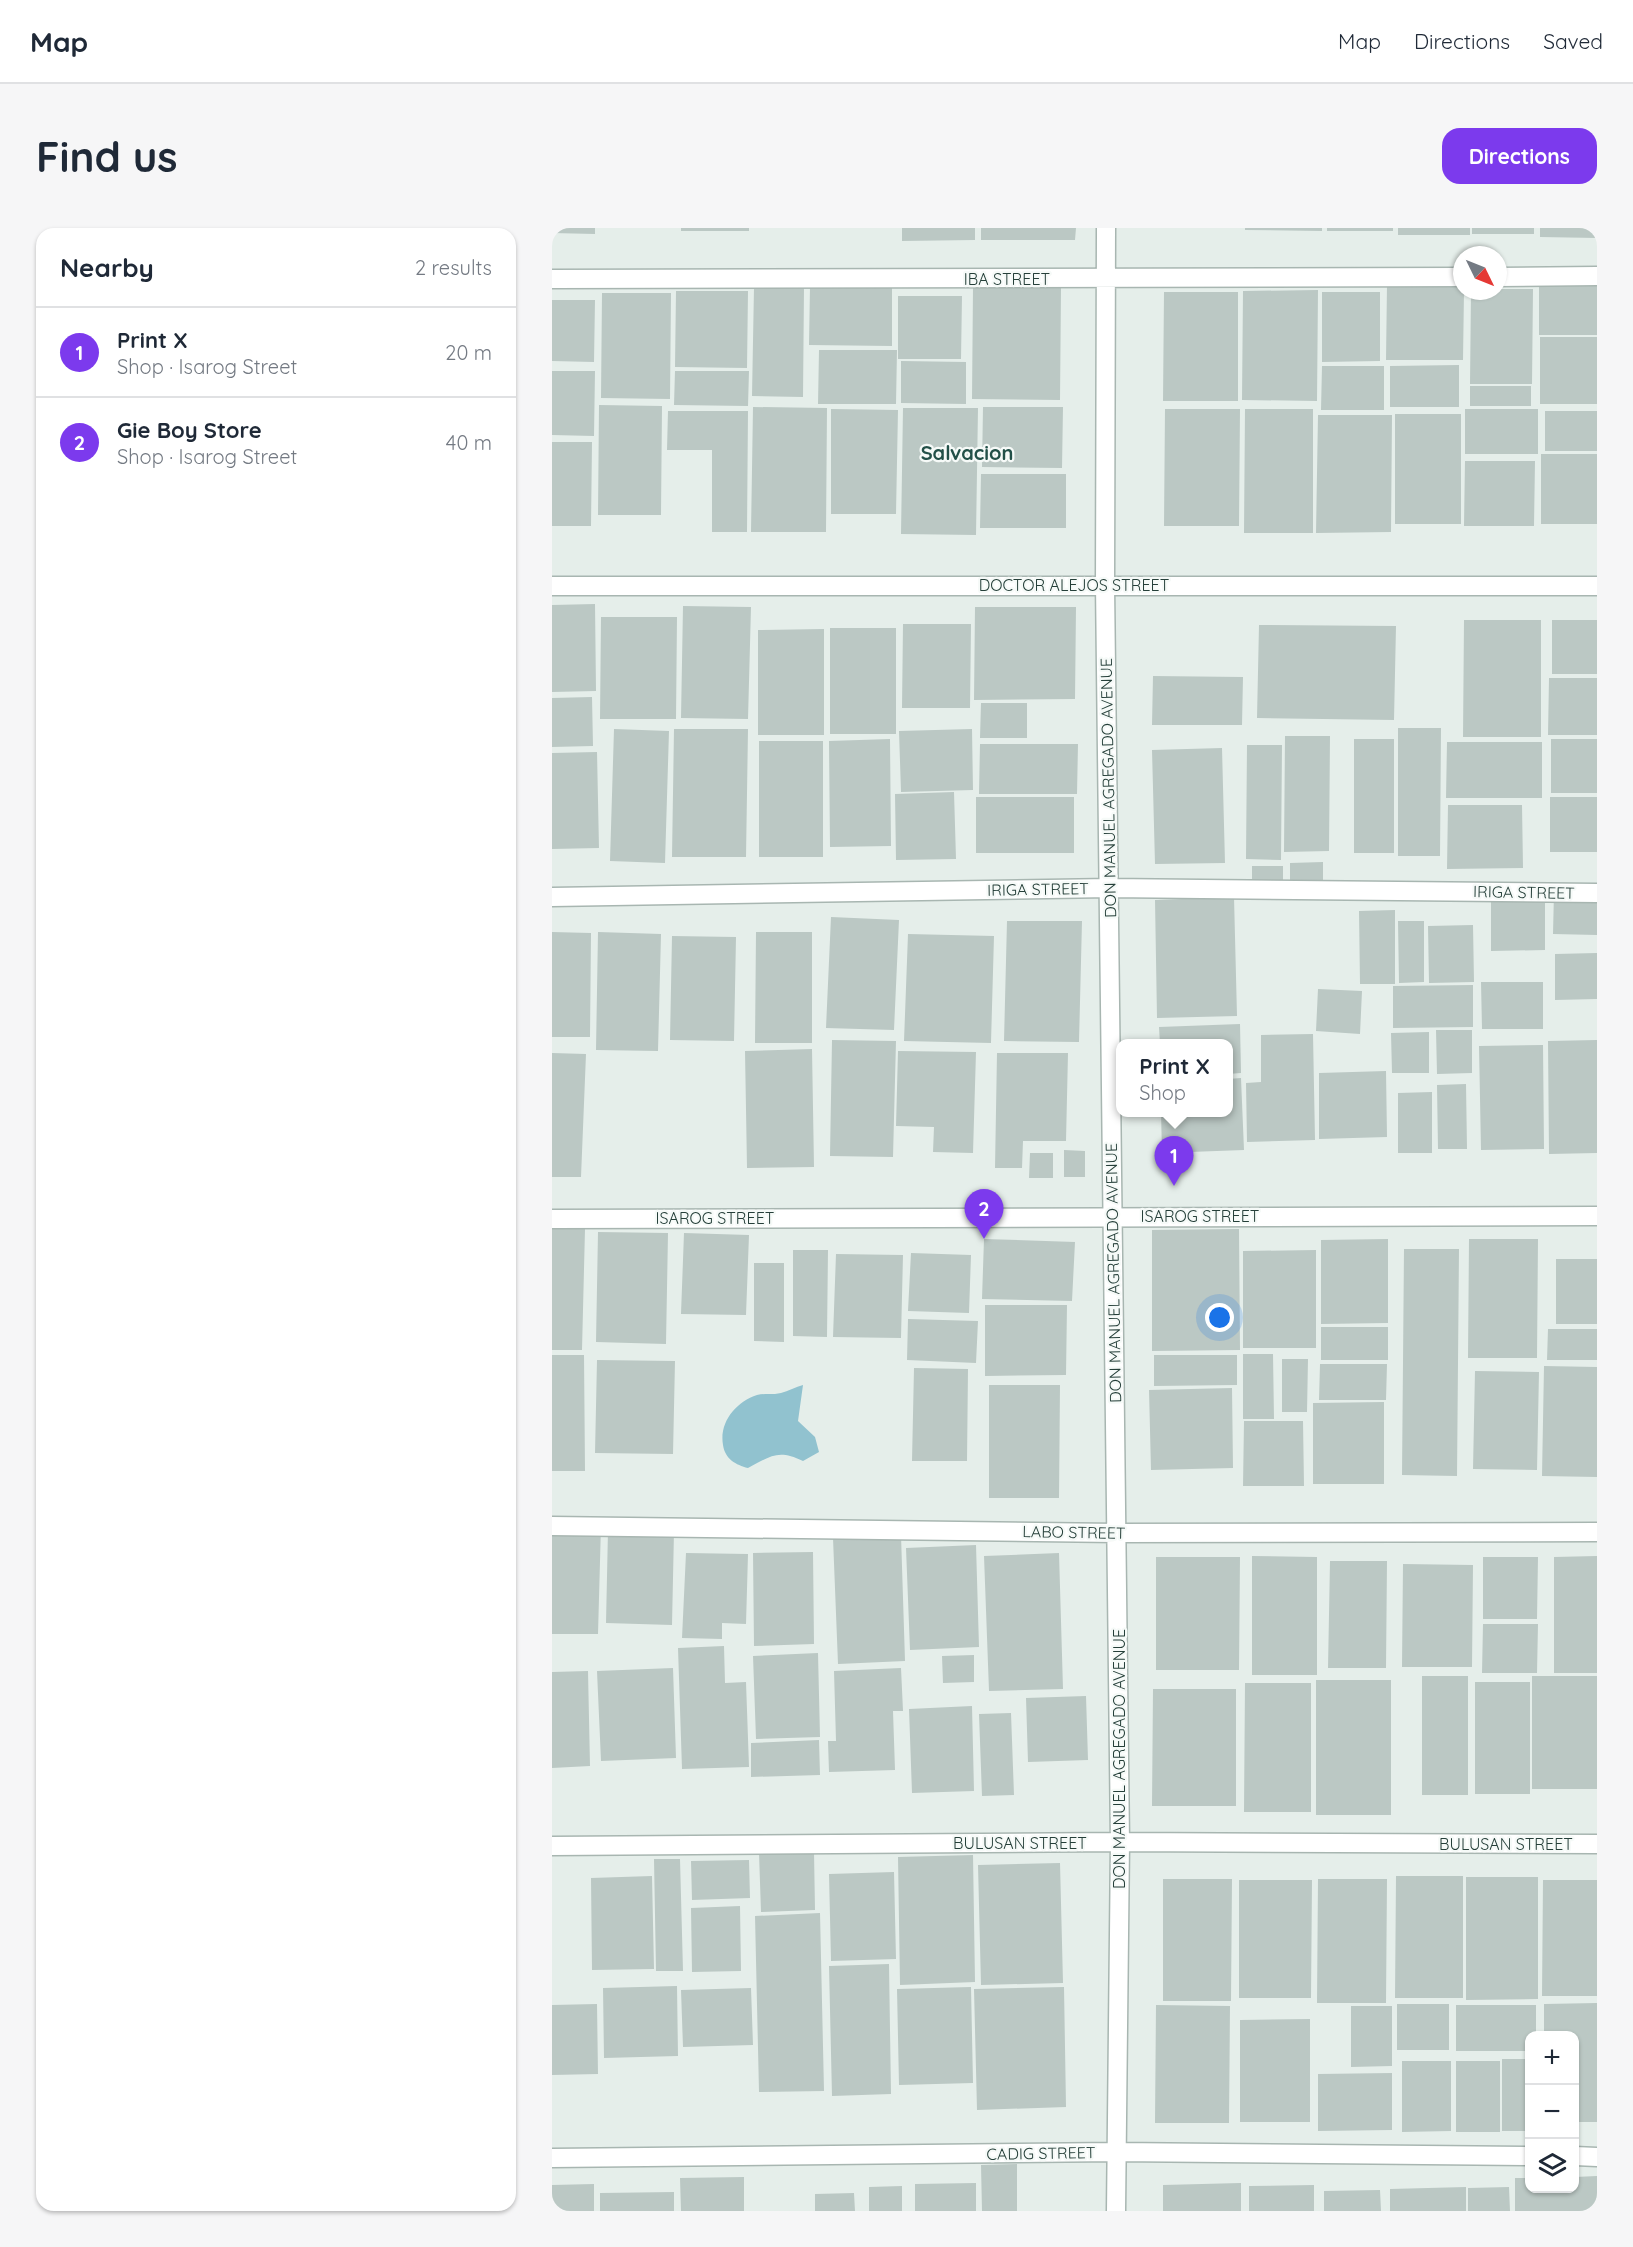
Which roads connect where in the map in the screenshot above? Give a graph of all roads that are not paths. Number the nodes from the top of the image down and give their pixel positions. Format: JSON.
{"nodes":[{"id":1,"x":1106,"y":228,"type":"edge"},
{"id":2,"x":1597,"y":276,"type":"edge"},
{"id":3,"x":1453,"y":277,"type":"edge"},
{"id":4,"x":1507,"y":277,"type":"edge"},
{"id":5,"x":552,"y":279,"type":"edge"},
{"id":6,"x":1105,"y":279,"type":"junction"},
{"id":7,"x":1105,"y":585,"type":"junction"},
{"id":8,"x":552,"y":586,"type":"edge"},
{"id":9,"x":1597,"y":586,"type":"edge"},
{"id":10,"x":1110,"y":888,"type":"junction"},
{"id":11,"x":1597,"y":893,"type":"edge"},
{"id":12,"x":552,"y":897,"type":"edge"},
{"id":13,"x":1112,"y":1216,"type":"junction"},
{"id":14,"x":1597,"y":1216,"type":"edge"},
{"id":15,"x":552,"y":1219,"type":"edge"},
{"id":16,"x":552,"y":1526,"type":"edge"},
{"id":17,"x":1597,"y":1532,"type":"edge"},
{"id":18,"x":1117,"y":1533,"type":"junction"},
{"id":19,"x":1120,"y":1842,"type":"junction"},
{"id":20,"x":1597,"y":1844,"type":"edge"},
{"id":21,"x":552,"y":1846,"type":"edge"},
{"id":22,"x":1117,"y":2152,"type":"junction"},
{"id":23,"x":1525,"y":2156,"type":"edge"},
{"id":24,"x":1579,"y":2156,"type":"edge"},
{"id":25,"x":1597,"y":2157,"type":"edge"},
{"id":26,"x":552,"y":2158,"type":"edge"},
{"id":27,"x":1116,"y":2211,"type":"edge"}],
"edges":[{"from":1,"to":6,"type":"street","name":"DON MANUEL AGREGADO AVENUE"},
{"from":2,"to":4,"type":"street"},
{"from":3,"to":6,"type":"street","name":"IBA STREET"},
{"from":5,"to":6,"type":"street","name":"IBA STREET"},
{"from":6,"to":7,"type":"street","name":"DON MANUEL AGREGADO AVENUE"},
{"from":7,"to":8,"type":"street","name":"DOCTOR ALEJOS STREET"},
{"from":7,"to":9,"type":"street","name":"DOCTOR ALEJOS STREET"},
{"from":7,"to":10,"type":"street","name":"DON MANUEL AGREGADO AVENUE"},
{"from":10,"to":11,"type":"street","name":"IRIGA STREET"},
{"from":10,"to":12,"type":"street","name":"IRIGA STREET"},
{"from":10,"to":13,"type":"street","name":"DON MANUEL AGREGADO AVENUE"},
{"from":13,"to":14,"type":"street","name":"ISAROG STREET"},
{"from":13,"to":15,"type":"street","name":"ISAROG STREET"},
{"from":13,"to":18,"type":"street","name":"DON MANUEL AGREGADO AVENUE"},
{"from":16,"to":18,"type":"street","name":"LABO STREET"},
{"from":17,"to":18,"type":"street","name":"LABO STREET"},
{"from":18,"to":19,"type":"street","name":"DON MANUEL AGREGADO AVENUE"},
{"from":19,"to":20,"type":"street","name":"BULUSAN STREET"},
{"from":19,"to":21,"type":"street","name":"BULUSAN STREET"},
{"from":19,"to":22,"type":"street","name":"DON MANUEL AGREGADO AVENUE"},
{"from":22,"to":23,"type":"street","name":"CADIG STREET"},
{"from":22,"to":26,"type":"street","name":"CADIG STREET"},
{"from":22,"to":27,"type":"street","name":"DON MANUEL AGREGADO AVENUE"},
{"from":24,"to":25,"type":"street"}]}
